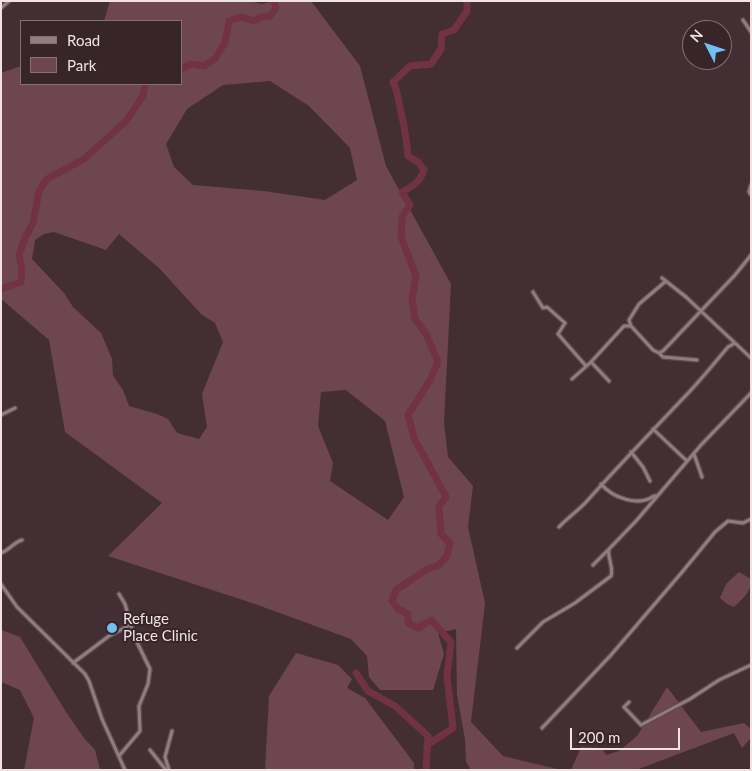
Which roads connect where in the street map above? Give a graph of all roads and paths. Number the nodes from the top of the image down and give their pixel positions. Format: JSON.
{"nodes":[{"id":1,"x":9,"y":1,"type":"edge"},
{"id":2,"x":1,"y":8,"type":"edge"},
{"id":3,"x":743,"y":20,"type":"dead end"},
{"id":4,"x":751,"y":32,"type":"edge"},
{"id":5,"x":751,"y":184,"type":"edge"},
{"id":6,"x":751,"y":195,"type":"edge"},
{"id":7,"x":751,"y":255,"type":"edge"},
{"id":8,"x":662,"y":278,"type":"dead end"},
{"id":9,"x":666,"y":281,"type":"junction"},
{"id":10,"x":533,"y":292,"type":"dead end"},
{"id":11,"x":700,"y":310,"type":"junction"},
{"id":12,"x":631,"y":326,"type":"junction"},
{"id":13,"x":735,"y":343,"type":"junction"},
{"id":14,"x":660,"y":352,"type":"junction"},
{"id":15,"x":751,"y":358,"type":"edge"},
{"id":16,"x":697,"y":360,"type":"dead end"},
{"id":17,"x":591,"y":362,"type":"junction"},
{"id":18,"x":586,"y":366,"type":"junction"},
{"id":19,"x":572,"y":379,"type":"dead end"},
{"id":20,"x":609,"y":381,"type":"dead end"},
{"id":21,"x":751,"y":393,"type":"edge"},
{"id":22,"x":15,"y":408,"type":"dead end"},
{"id":23,"x":1,"y":415,"type":"edge"},
{"id":24,"x":653,"y":429,"type":"junction"},
{"id":25,"x":631,"y":452,"type":"junction"},
{"id":26,"x":694,"y":453,"type":"junction"},
{"id":27,"x":687,"y":461,"type":"junction"},
{"id":28,"x":702,"y":477,"type":"dead end"},
{"id":29,"x":650,"y":481,"type":"dead end"},
{"id":30,"x":601,"y":484,"type":"junction"},
{"id":31,"x":657,"y":496,"type":"junction"},
{"id":32,"x":751,"y":519,"type":"edge"},
{"id":33,"x":559,"y":527,"type":"dead end"},
{"id":34,"x":22,"y":540,"type":"dead end"},
{"id":35,"x":609,"y":550,"type":"junction"},
{"id":36,"x":1,"y":553,"type":"edge"},
{"id":37,"x":593,"y":565,"type":"dead end"},
{"id":38,"x":1,"y":584,"type":"edge"},
{"id":39,"x":119,"y":594,"type":"dead end"},
{"id":40,"x":130,"y":625,"type":"junction"},
{"id":41,"x":517,"y":648,"type":"dead end"},
{"id":42,"x":73,"y":663,"type":"junction"},
{"id":43,"x":751,"y":664,"type":"edge"},
{"id":44,"x":628,"y":702,"type":"dead end"},
{"id":45,"x":542,"y":728,"type":"dead end"},
{"id":46,"x":172,"y":731,"type":"dead end"},
{"id":47,"x":150,"y":750,"type":"dead end"},
{"id":48,"x":119,"y":756,"type":"junction"},
{"id":49,"x":125,"y":770,"type":"edge"},
{"id":50,"x":167,"y":770,"type":"edge"}],
"edges":[{"from":1,"to":2,"type":"street"},
{"from":3,"to":4,"type":"street"},
{"from":5,"to":6,"type":"street"},
{"from":7,"to":11,"type":"street"},
{"from":8,"to":9,"type":"street"},
{"from":9,"to":11,"type":"street"},
{"from":9,"to":12,"type":"street"},
{"from":10,"to":18,"type":"street"},
{"from":11,"to":13,"type":"street"},
{"from":11,"to":14,"type":"street"},
{"from":12,"to":14,"type":"street"},
{"from":12,"to":17,"type":"street"},
{"from":13,"to":15,"type":"street"},
{"from":13,"to":24,"type":"street"},
{"from":14,"to":16,"type":"street"},
{"from":17,"to":18,"type":"street"},
{"from":17,"to":20,"type":"street"},
{"from":18,"to":19,"type":"street"},
{"from":21,"to":26,"type":"street"},
{"from":22,"to":23,"type":"street"},
{"from":24,"to":25,"type":"street"},
{"from":24,"to":27,"type":"street"},
{"from":25,"to":29,"type":"street"},
{"from":25,"to":30,"type":"street"},
{"from":26,"to":27,"type":"street"},
{"from":26,"to":28,"type":"street"},
{"from":27,"to":31,"type":"street"},
{"from":30,"to":31,"type":"street"},
{"from":30,"to":33,"type":"street"},
{"from":31,"to":35,"type":"street"},
{"from":32,"to":45,"type":"street"},
{"from":34,"to":36,"type":"street"},
{"from":35,"to":37,"type":"street"},
{"from":35,"to":41,"type":"street"},
{"from":38,"to":42,"type":"street"},
{"from":39,"to":40,"type":"street"},
{"from":40,"to":42,"type":"street"},
{"from":40,"to":48,"type":"street"},
{"from":42,"to":48,"type":"street"},
{"from":43,"to":44,"type":"street"},
{"from":46,"to":50,"type":"street"},
{"from":47,"to":50,"type":"street"},
{"from":48,"to":49,"type":"street"}]}
